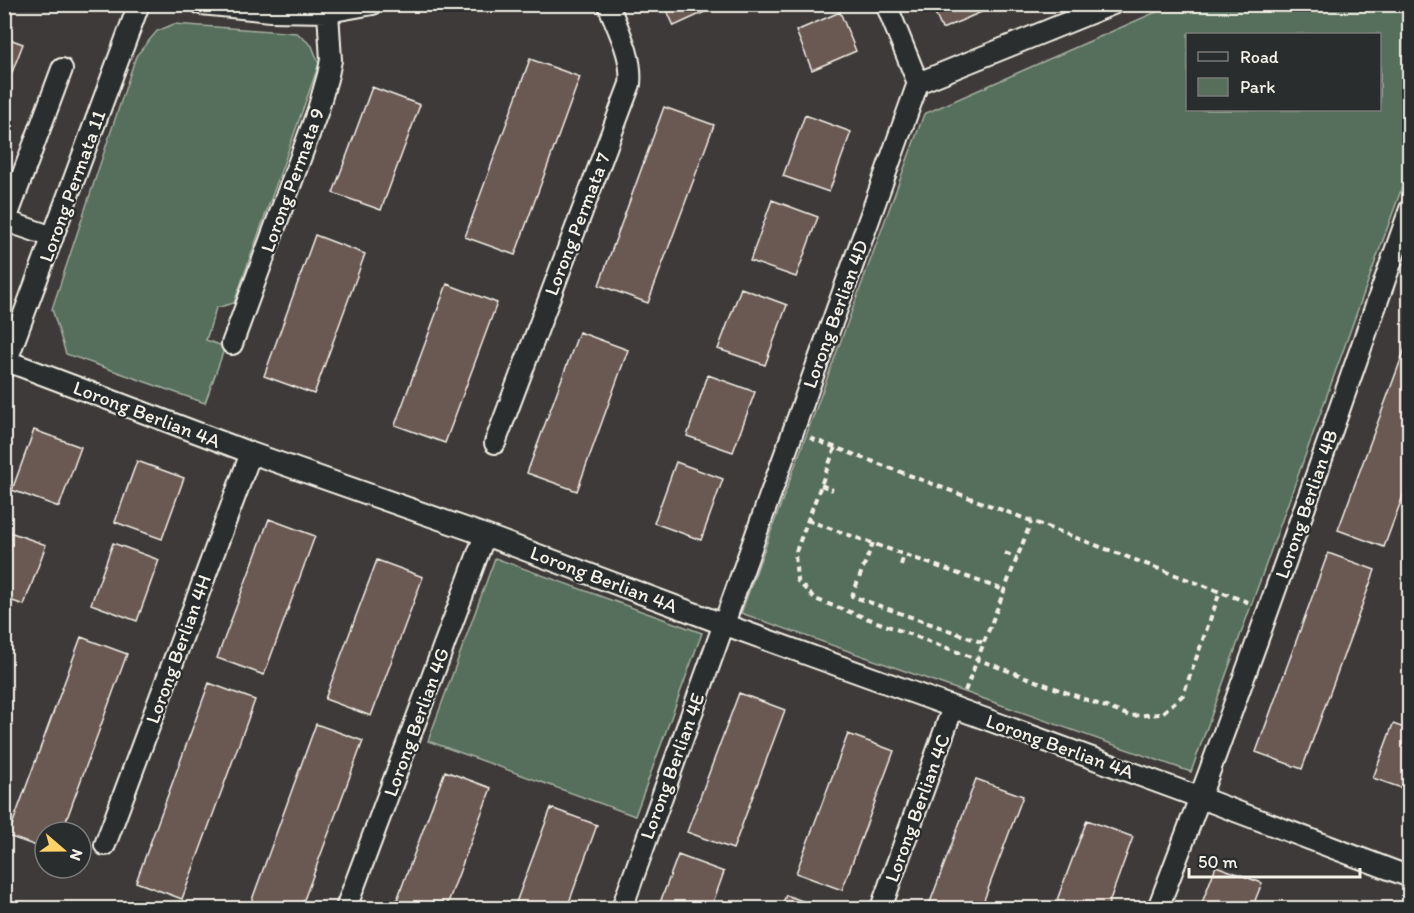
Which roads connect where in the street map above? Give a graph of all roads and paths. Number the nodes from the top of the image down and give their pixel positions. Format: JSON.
{"nodes":[{"id":1,"x":139,"y":4,"type":"edge"},
{"id":2,"x":201,"y":4,"type":"edge"},
{"id":3,"x":373,"y":4,"type":"edge"},
{"id":4,"x":608,"y":4,"type":"edge"},
{"id":5,"x":886,"y":4,"type":"edge"},
{"id":6,"x":1113,"y":4,"type":"edge"},
{"id":7,"x":328,"y":12,"type":"junction"},
{"id":8,"x":62,"y":69,"type":"dead end"},
{"id":9,"x":918,"y":83,"type":"junction"},
{"id":10,"x":1410,"y":209,"type":"edge"},
{"id":11,"x":5,"y":223,"type":"edge"},
{"id":12,"x":53,"y":237,"type":"junction"},
{"id":13,"x":232,"y":344,"type":"dead end"},
{"id":14,"x":6,"y":364,"type":"edge"},
{"id":15,"x":793,"y":431,"type":"junction"},
{"id":16,"x":495,"y":443,"type":"dead end"},
{"id":17,"x":835,"y":448,"type":"junction"},
{"id":18,"x":252,"y":453,"type":"junction"},
{"id":19,"x":821,"y":485,"type":"junction"},
{"id":20,"x":833,"y":489,"type":"dead end"},
{"id":21,"x":807,"y":520,"type":"junction"},
{"id":22,"x":1031,"y":522,"type":"junction"},
{"id":23,"x":485,"y":534,"type":"junction"},
{"id":24,"x":873,"y":543,"type":"junction"},
{"id":25,"x":1005,"y":553,"type":"dead end"},
{"id":26,"x":904,"y":555,"type":"junction"},
{"id":27,"x":1017,"y":558,"type":"junction"},
{"id":28,"x":901,"y":565,"type":"dead end"},
{"id":29,"x":1004,"y":590,"type":"junction"},
{"id":30,"x":1220,"y":592,"type":"junction"},
{"id":31,"x":1269,"y":610,"type":"junction"},
{"id":32,"x":723,"y":624,"type":"junction"},
{"id":33,"x":984,"y":643,"type":"junction"},
{"id":34,"x":977,"y":660,"type":"junction"},
{"id":35,"x":956,"y":707,"type":"junction"},
{"id":36,"x":1201,"y":798,"type":"junction"},
{"id":37,"x":105,"y":845,"type":"dead end"},
{"id":38,"x":1410,"y":877,"type":"edge"},
{"id":39,"x":346,"y":909,"type":"edge"},
{"id":40,"x":622,"y":909,"type":"edge"},
{"id":41,"x":881,"y":909,"type":"edge"},
{"id":42,"x":1158,"y":909,"type":"edge"}],
"edges":[{"from":1,"to":12,"type":"street","name":"Lorong Permata 11"},
{"from":2,"to":7,"type":"street"},
{"from":3,"to":7,"type":"street"},
{"from":4,"to":16,"type":"street","name":"Lorong Permata 7"},
{"from":5,"to":9,"type":"street"},
{"from":6,"to":9,"type":"street"},
{"from":7,"to":13,"type":"street","name":"Lorong Permata 9"},
{"from":8,"to":11,"type":"street"},
{"from":9,"to":15,"type":"street","name":"Lorong Berlian 4D"},
{"from":10,"to":31,"type":"street","name":"Lorong Berlian 4B"},
{"from":11,"to":12,"type":"street"},
{"from":12,"to":14,"type":"street","name":"Lorong Permata 11"},
{"from":14,"to":18,"type":"street","name":"Lorong Berlian 4A"},
{"from":15,"to":17,"type":"path"},
{"from":15,"to":32,"type":"street","name":"Lorong Berlian 4D"},
{"from":17,"to":19,"type":"path"},
{"from":17,"to":22,"type":"path"},
{"from":18,"to":23,"type":"street","name":"Lorong Berlian 4A"},
{"from":18,"to":37,"type":"street","name":"Lorong Berlian 4H"},
{"from":19,"to":20,"type":"path"},
{"from":19,"to":21,"type":"path"},
{"from":21,"to":24,"type":"path"},
{"from":21,"to":34,"type":"path"},
{"from":22,"to":27,"type":"path"},
{"from":22,"to":30,"type":"path"},
{"from":23,"to":32,"type":"street","name":"Lorong Berlian 4A"},
{"from":23,"to":39,"type":"street","name":"Lorong Berlian 4G"},
{"from":24,"to":26,"type":"path"},
{"from":24,"to":33,"type":"path"},
{"from":25,"to":27,"type":"path"},
{"from":26,"to":28,"type":"path"},
{"from":26,"to":29,"type":"path"},
{"from":27,"to":29,"type":"path"},
{"from":29,"to":33,"type":"path"},
{"from":30,"to":31,"type":"path"},
{"from":30,"to":34,"type":"path"},
{"from":31,"to":36,"type":"street","name":"Lorong Berlian 4B"},
{"from":32,"to":35,"type":"street","name":"Lorong Berlian 4A"},
{"from":32,"to":40,"type":"street","name":"Lorong Berlian 4E"},
{"from":33,"to":34,"type":"path"},
{"from":34,"to":35,"type":"path"},
{"from":35,"to":36,"type":"street","name":"Lorong Berlian 4A"},
{"from":35,"to":41,"type":"street","name":"Lorong Berlian 4C"},
{"from":36,"to":38,"type":"street","name":"Lorong Berlian 4A"},
{"from":36,"to":42,"type":"street"}]}
